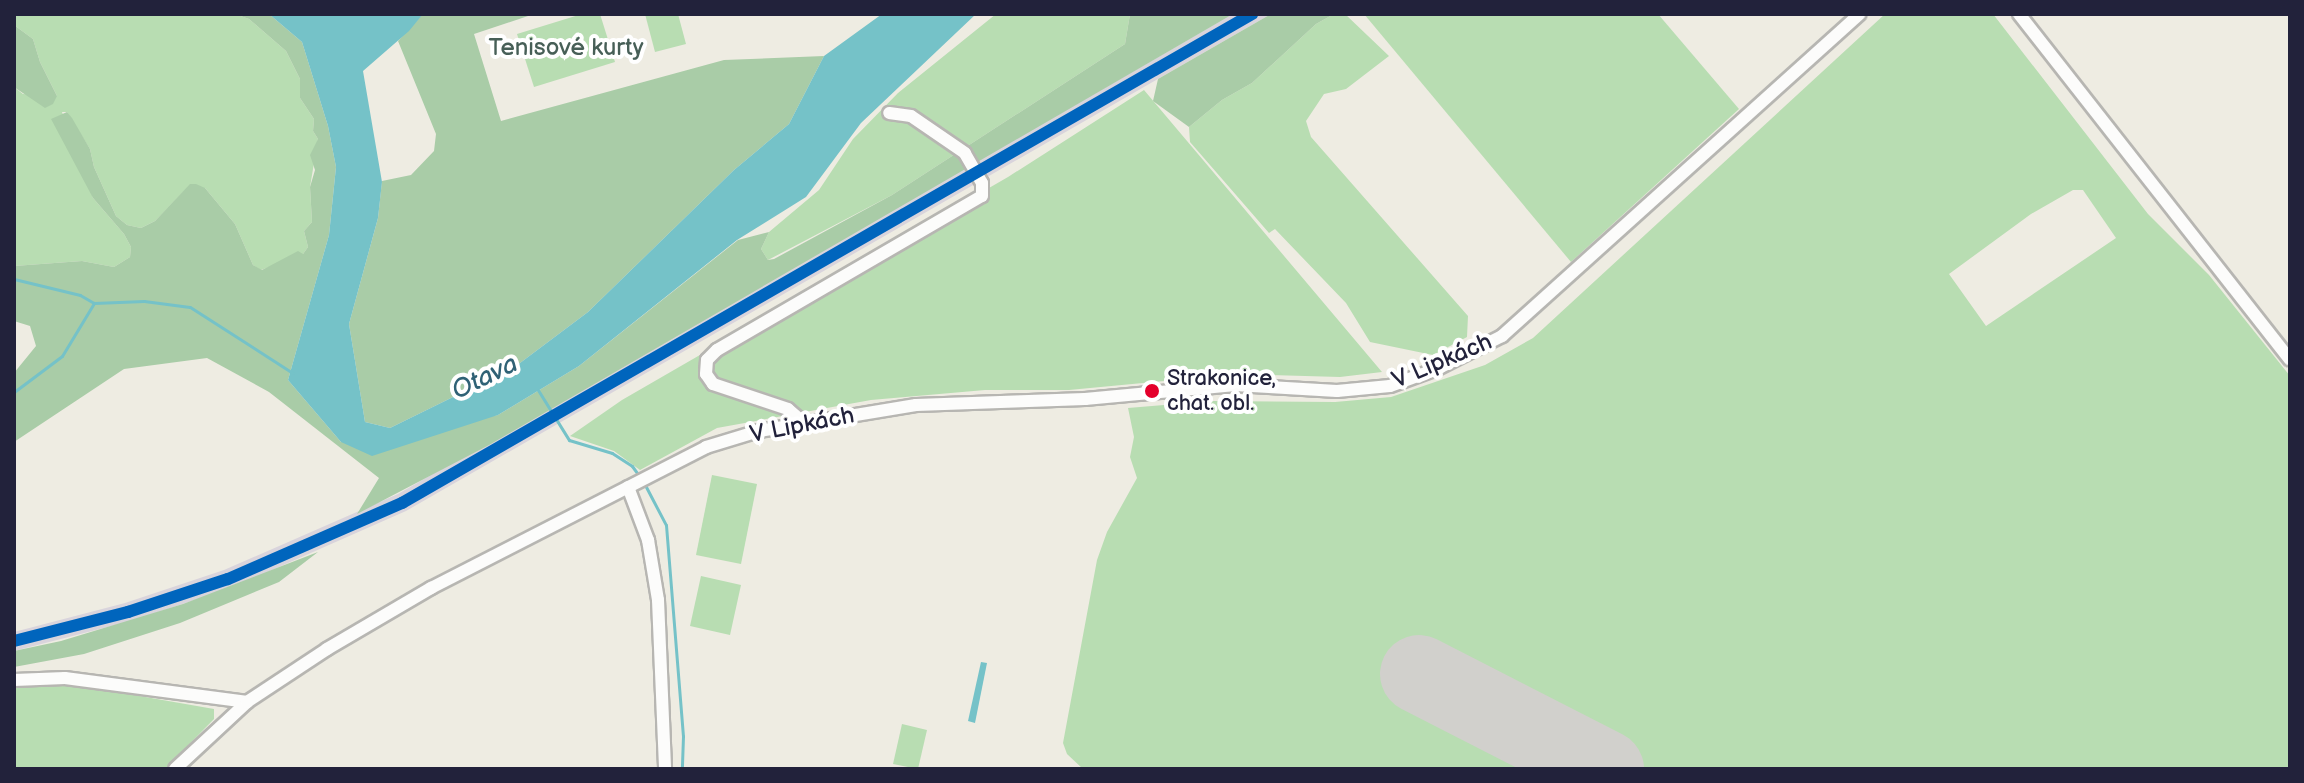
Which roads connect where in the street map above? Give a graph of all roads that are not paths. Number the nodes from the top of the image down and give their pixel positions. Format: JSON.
{"nodes":[{"id":1,"x":1859,"y":14,"type":"edge"},
{"id":2,"x":2019,"y":14,"type":"edge"},
{"id":3,"x":889,"y":113,"type":"dead end"},
{"id":4,"x":2290,"y":360,"type":"edge"},
{"id":5,"x":804,"y":423,"type":"junction"},
{"id":6,"x":628,"y":487,"type":"junction"},
{"id":7,"x":14,"y":680,"type":"edge"},
{"id":8,"x":247,"y":702,"type":"junction"},
{"id":9,"x":175,"y":769,"type":"edge"},
{"id":10,"x":665,"y":769,"type":"edge"}],
"edges":[{"from":1,"to":5,"type":"street","name":"V Lipkách"},
{"from":2,"to":4,"type":"street"},
{"from":3,"to":5,"type":"street"},
{"from":5,"to":6,"type":"street","name":"V Lipkách"},
{"from":6,"to":8,"type":"street","name":"V Lipkách"},
{"from":6,"to":10,"type":"street"},
{"from":7,"to":8,"type":"street"},
{"from":8,"to":9,"type":"street","name":"V Lipkách"}]}
